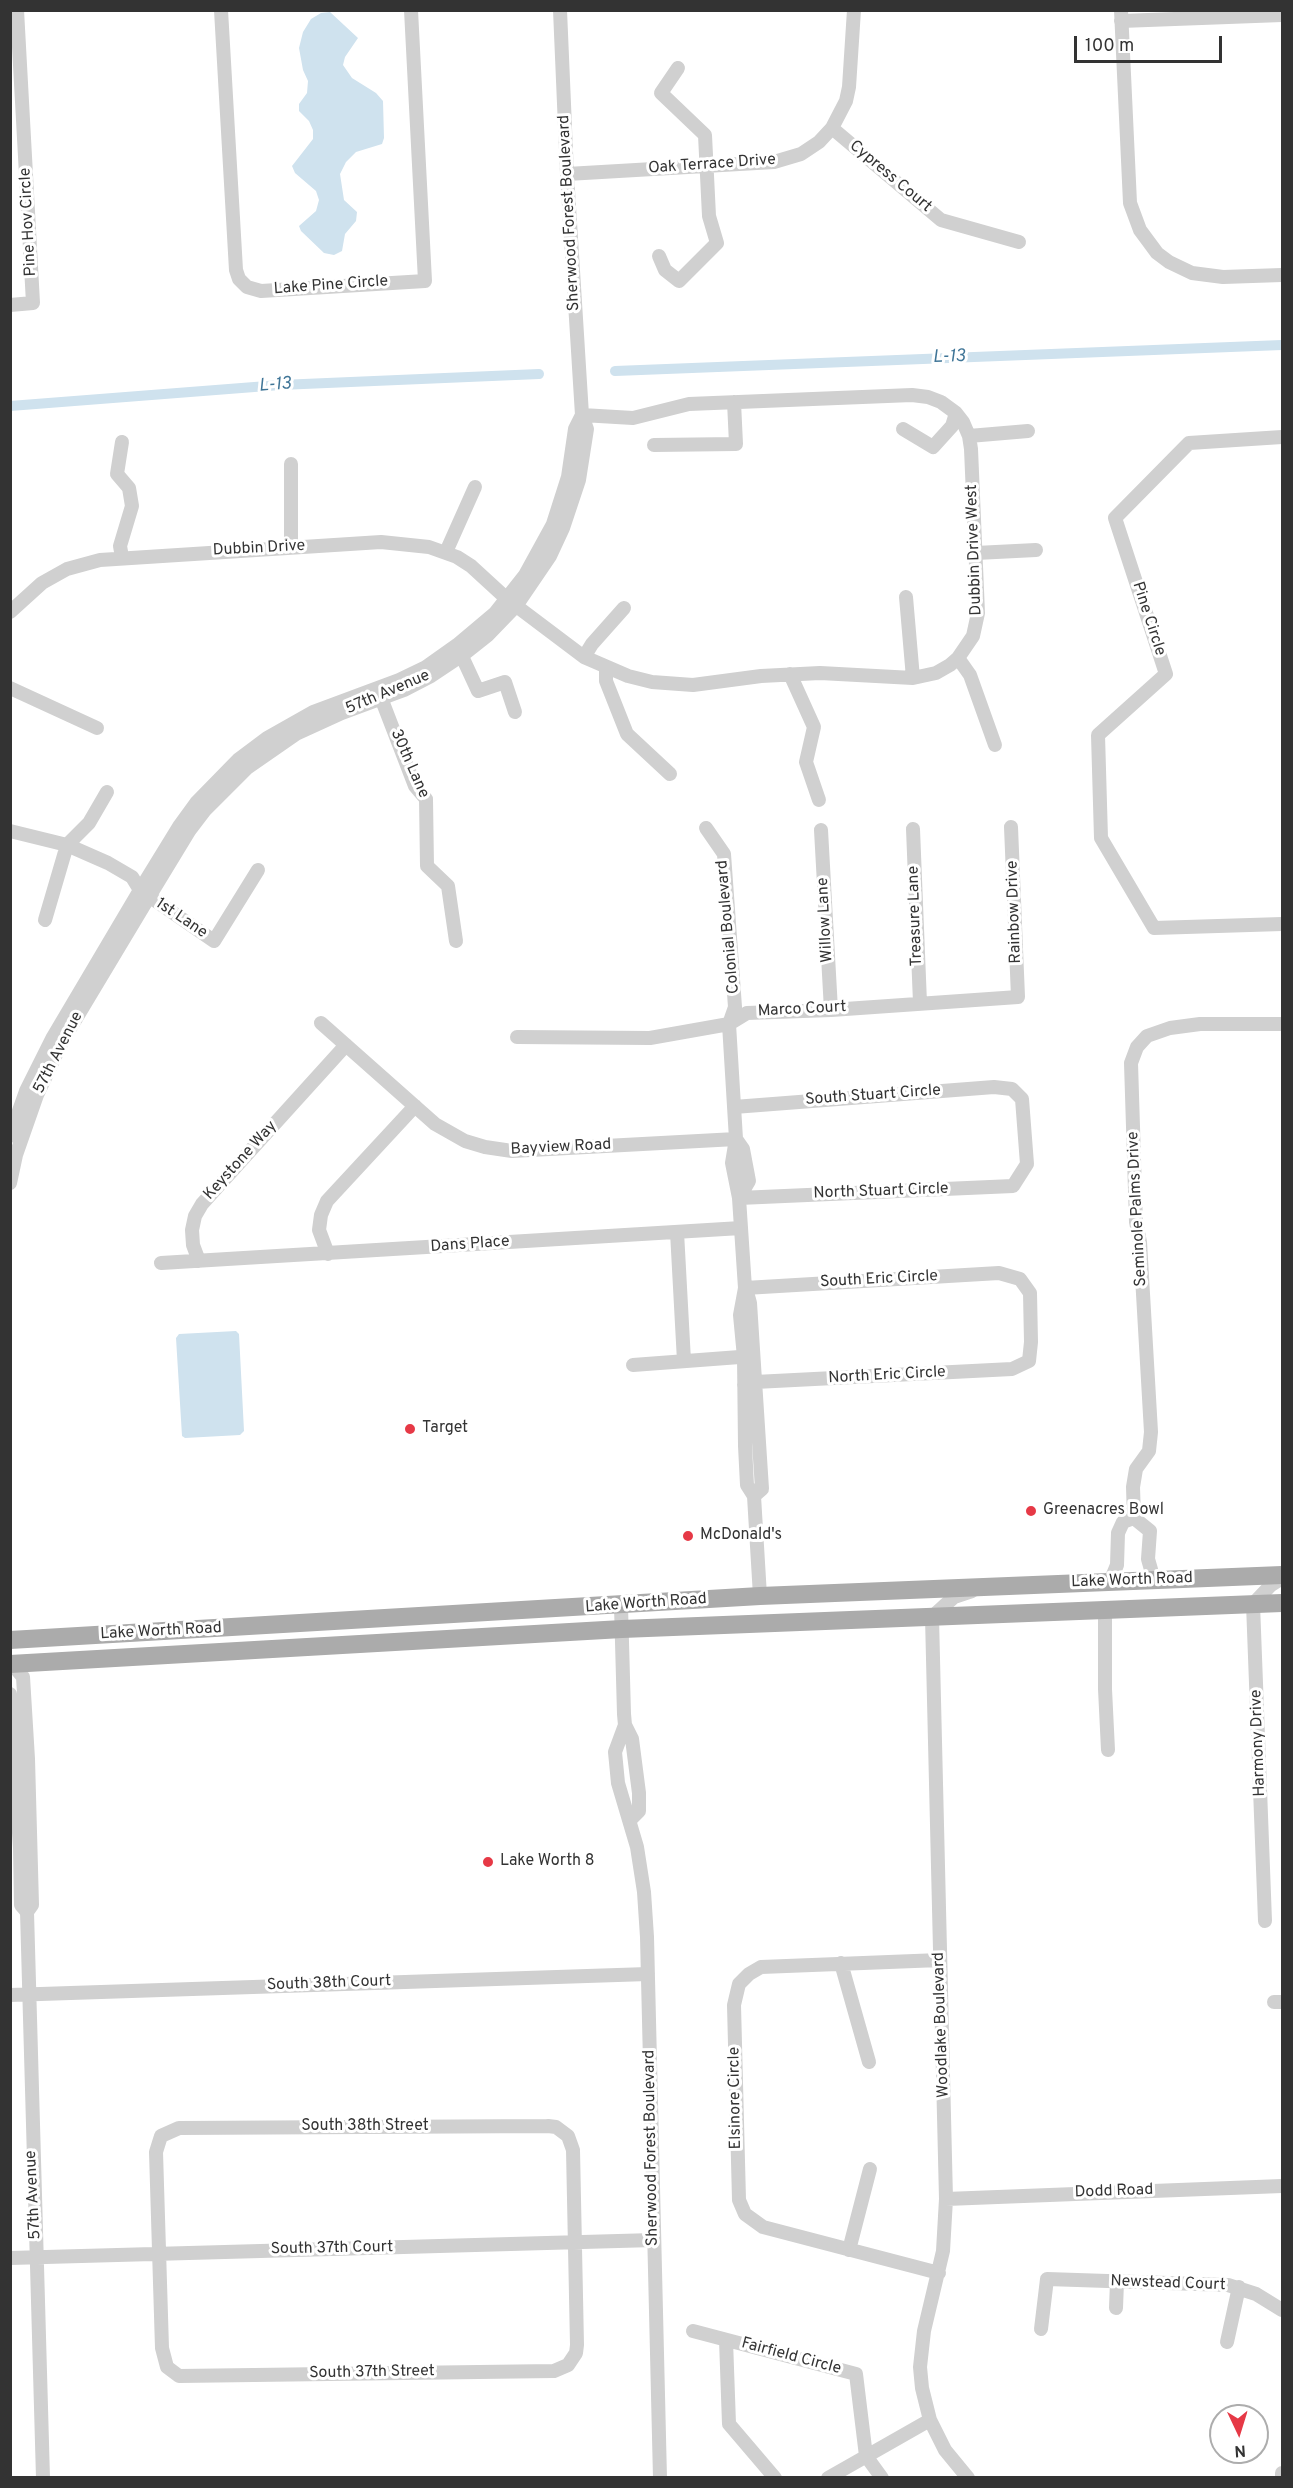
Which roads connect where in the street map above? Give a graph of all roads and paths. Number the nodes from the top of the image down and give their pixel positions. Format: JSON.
{"nodes":[{"id":1,"x":18,"y":10,"type":"edge"},
{"id":2,"x":221,"y":10,"type":"edge"},
{"id":3,"x":411,"y":10,"type":"edge"},
{"id":4,"x":560,"y":10,"type":"edge"},
{"id":5,"x":854,"y":10,"type":"edge"},
{"id":6,"x":1282,"y":15,"type":"edge"},
{"id":7,"x":1121,"y":16,"type":"edge"},
{"id":8,"x":678,"y":68,"type":"dead end"},
{"id":9,"x":832,"y":128,"type":"junction"},
{"id":10,"x":706,"y":166,"type":"junction"},
{"id":11,"x":567,"y":174,"type":"junction"},
{"id":12,"x":1019,"y":242,"type":"dead end"},
{"id":13,"x":659,"y":256,"type":"dead end"},
{"id":14,"x":1282,"y":275,"type":"edge"},
{"id":15,"x":10,"y":304,"type":"edge"},
{"id":16,"x":734,"y":402,"type":"junction"},
{"id":17,"x":956,"y":413,"type":"junction"},
{"id":18,"x":582,"y":415,"type":"junction"},
{"id":19,"x":903,"y":429,"type":"dead end"},
{"id":20,"x":1028,"y":431,"type":"dead end"},
{"id":21,"x":969,"y":436,"type":"junction"},
{"id":22,"x":1282,"y":437,"type":"edge"},
{"id":23,"x":123,"y":442,"type":"dead end"},
{"id":24,"x":654,"y":446,"type":"dead end"},
{"id":25,"x":291,"y":464,"type":"dead end"},
{"id":26,"x":475,"y":487,"type":"dead end"},
{"id":27,"x":291,"y":547,"type":"junction"},
{"id":28,"x":1036,"y":550,"type":"dead end"},
{"id":29,"x":446,"y":552,"type":"junction"},
{"id":30,"x":976,"y":553,"type":"junction"},
{"id":31,"x":122,"y":557,"type":"junction"},
{"id":32,"x":906,"y":597,"type":"dead end"},
{"id":33,"x":512,"y":602,"type":"junction"},
{"id":34,"x":12,"y":607,"type":"edge"},
{"id":35,"x":624,"y":608,"type":"dead end"},
{"id":36,"x":459,"y":650,"type":"junction"},
{"id":37,"x":584,"y":657,"type":"junction"},
{"id":38,"x":958,"y":658,"type":"junction"},
{"id":39,"x":606,"y":667,"type":"junction"},
{"id":40,"x":790,"y":674,"type":"junction"},
{"id":41,"x":913,"y":678,"type":"junction"},
{"id":42,"x":10,"y":688,"type":"edge"},
{"id":43,"x":380,"y":693,"type":"junction"},
{"id":44,"x":515,"y":712,"type":"dead end"},
{"id":45,"x":97,"y":728,"type":"dead end"},
{"id":46,"x":995,"y":745,"type":"dead end"},
{"id":47,"x":670,"y":774,"type":"dead end"},
{"id":48,"x":107,"y":792,"type":"dead end"},
{"id":49,"x":819,"y":800,"type":"dead end"},
{"id":50,"x":1011,"y":826,"type":"dead end"},
{"id":51,"x":706,"y":828,"type":"dead end"},
{"id":52,"x":821,"y":830,"type":"dead end"},
{"id":53,"x":913,"y":830,"type":"dead end"},
{"id":54,"x":10,"y":831,"type":"edge"},
{"id":55,"x":67,"y":845,"type":"junction"},
{"id":56,"x":258,"y":870,"type":"dead end"},
{"id":57,"x":144,"y":894,"type":"junction"},
{"id":58,"x":45,"y":920,"type":"dead end"},
{"id":59,"x":1282,"y":924,"type":"edge"},
{"id":60,"x":456,"y":941,"type":"dead end"},
{"id":61,"x":1018,"y":996,"type":"joint"},
{"id":62,"x":920,"y":1003,"type":"junction"},
{"id":63,"x":831,"y":1010,"type":"junction"},
{"id":64,"x":321,"y":1023,"type":"dead end"},
{"id":65,"x":729,"y":1024,"type":"junction"},
{"id":66,"x":1282,"y":1024,"type":"edge"},
{"id":67,"x":517,"y":1038,"type":"dead end"},
{"id":68,"x":346,"y":1045,"type":"junction"},
{"id":69,"x":415,"y":1106,"type":"junction"},
{"id":70,"x":734,"y":1107,"type":"junction"},
{"id":71,"x":10,"y":1136,"type":"edge"},
{"id":72,"x":736,"y":1138,"type":"junction"},
{"id":73,"x":1020,"y":1179,"type":"joint"},
{"id":74,"x":10,"y":1183,"type":"edge"},
{"id":75,"x":740,"y":1198,"type":"junction"},
{"id":76,"x":741,"y":1228,"type":"junction"},
{"id":77,"x":677,"y":1232,"type":"junction"},
{"id":78,"x":328,"y":1254,"type":"junction"},
{"id":79,"x":199,"y":1261,"type":"junction"},
{"id":80,"x":161,"y":1263,"type":"dead end"},
{"id":81,"x":745,"y":1288,"type":"junction"},
{"id":82,"x":749,"y":1356,"type":"junction"},
{"id":83,"x":684,"y":1361,"type":"junction"},
{"id":84,"x":1029,"y":1361,"type":"joint"},
{"id":85,"x":633,"y":1365,"type":"dead end"},
{"id":86,"x":749,"y":1383,"type":"junction"},
{"id":87,"x":1134,"y":1518,"type":"junction"},
{"id":88,"x":1244,"y":1577,"type":"junction"},
{"id":89,"x":1282,"y":1577,"type":"edge"},
{"id":90,"x":1154,"y":1580,"type":"junction"},
{"id":91,"x":1110,"y":1582,"type":"junction"},
{"id":92,"x":983,"y":1587,"type":"junction"},
{"id":93,"x":760,"y":1596,"type":"junction"},
{"id":94,"x":1282,"y":1603,"type":"edge"},
{"id":95,"x":1253,"y":1604,"type":"junction"},
{"id":96,"x":621,"y":1606,"type":"junction"},
{"id":97,"x":1105,"y":1609,"type":"junction"},
{"id":98,"x":453,"y":1616,"type":"junction"},
{"id":99,"x":932,"y":1617,"type":"junction"},
{"id":100,"x":318,"y":1623,"type":"junction"},
{"id":101,"x":622,"y":1629,"type":"junction"},
{"id":102,"x":10,"y":1640,"type":"edge"},
{"id":103,"x":317,"y":1646,"type":"junction"},
{"id":104,"x":202,"y":1653,"type":"junction"},
{"id":105,"x":11,"y":1663,"type":"edge"},
{"id":106,"x":10,"y":1694,"type":"edge"},
{"id":107,"x":625,"y":1725,"type":"junction"},
{"id":108,"x":1108,"y":1750,"type":"dead end"},
{"id":109,"x":630,"y":1820,"type":"junction"},
{"id":110,"x":27,"y":1912,"type":"junction"},
{"id":111,"x":1265,"y":1921,"type":"dead end"},
{"id":112,"x":940,"y":1960,"type":"junction"},
{"id":113,"x":841,"y":1963,"type":"junction"},
{"id":114,"x":648,"y":1974,"type":"junction"},
{"id":115,"x":28,"y":1994,"type":"junction"},
{"id":116,"x":10,"y":1995,"type":"edge"},
{"id":117,"x":869,"y":2062,"type":"dead end"},
{"id":118,"x":870,"y":2169,"type":"dead end"},
{"id":119,"x":1282,"y":2186,"type":"edge"},
{"id":120,"x":946,"y":2199,"type":"junction"},
{"id":121,"x":654,"y":2240,"type":"junction"},
{"id":122,"x":575,"y":2243,"type":"junction"},
{"id":123,"x":849,"y":2250,"type":"junction"},
{"id":124,"x":160,"y":2253,"type":"junction"},
{"id":125,"x":37,"y":2257,"type":"junction"},
{"id":126,"x":10,"y":2258,"type":"edge"},
{"id":127,"x":939,"y":2273,"type":"junction"},
{"id":128,"x":1117,"y":2282,"type":"junction"},
{"id":129,"x":1239,"y":2287,"type":"junction"},
{"id":130,"x":1116,"y":2308,"type":"dead end"},
{"id":131,"x":1282,"y":2310,"type":"edge"},
{"id":132,"x":1041,"y":2329,"type":"dead end"},
{"id":133,"x":693,"y":2331,"type":"dead end"},
{"id":134,"x":726,"y":2340,"type":"junction"},
{"id":135,"x":1227,"y":2342,"type":"dead end"},
{"id":136,"x":930,"y":2420,"type":"junction"},
{"id":137,"x":866,"y":2456,"type":"junction"},
{"id":138,"x":1282,"y":2473,"type":"edge"},
{"id":139,"x":43,"y":2478,"type":"edge"},
{"id":140,"x":660,"y":2478,"type":"edge"},
{"id":141,"x":775,"y":2478,"type":"edge"},
{"id":142,"x":828,"y":2478,"type":"edge"},
{"id":143,"x":882,"y":2478,"type":"edge"},
{"id":144,"x":968,"y":2478,"type":"edge"},
{"id":145,"x":1282,"y":2478,"type":"edge"}],
"edges":[{"from":1,"to":15,"type":"street","name":"Pine Hov Circle"},
{"from":2,"to":3,"type":"street","name":"Lake Pine Circle"},
{"from":4,"to":11,"type":"street","name":"Sherwood Forest Boulevard"},
{"from":5,"to":9,"type":"street","name":"Oak Terrace Drive"},
{"from":6,"to":7,"type":"street"},
{"from":7,"to":14,"type":"street"},
{"from":8,"to":10,"type":"street"},
{"from":9,"to":10,"type":"street","name":"Oak Terrace Drive"},
{"from":9,"to":12,"type":"street","name":"Cypress Court"},
{"from":10,"to":11,"type":"street","name":"Oak Terrace Drive"},
{"from":10,"to":13,"type":"street"},
{"from":11,"to":18,"type":"street","name":"Sherwood Forest Boulevard"},
{"from":16,"to":17,"type":"street"},
{"from":16,"to":18,"type":"street"},
{"from":16,"to":24,"type":"street"},
{"from":17,"to":19,"type":"street"},
{"from":17,"to":21,"type":"street","name":"Dubbin Drive West"},
{"from":18,"to":33,"type":"street","name":"57th Avenue"},
{"from":20,"to":21,"type":"street"},
{"from":21,"to":30,"type":"street","name":"Dubbin Drive West"},
{"from":22,"to":59,"type":"street","name":"Pine Circle"},
{"from":23,"to":31,"type":"street"},
{"from":25,"to":27,"type":"street"},
{"from":26,"to":29,"type":"street"},
{"from":27,"to":29,"type":"street","name":"Dubbin Drive"},
{"from":27,"to":31,"type":"street","name":"Dubbin Drive"},
{"from":28,"to":30,"type":"street"},
{"from":29,"to":33,"type":"street","name":"Dubbin Drive"},
{"from":30,"to":38,"type":"street","name":"Dubbin Drive West"},
{"from":31,"to":34,"type":"street","name":"Dubbin Drive"},
{"from":32,"to":41,"type":"street"},
{"from":33,"to":36,"type":"street","name":"57th Avenue"},
{"from":33,"to":37,"type":"street","name":"Dubbin Drive West"},
{"from":35,"to":37,"type":"street"},
{"from":36,"to":43,"type":"street","name":"57th Avenue"},
{"from":36,"to":44,"type":"street"},
{"from":37,"to":39,"type":"street","name":"Dubbin Drive West"},
{"from":38,"to":41,"type":"street","name":"Dubbin Drive West"},
{"from":38,"to":46,"type":"street"},
{"from":39,"to":40,"type":"street","name":"Dubbin Drive West"},
{"from":39,"to":47,"type":"street"},
{"from":40,"to":41,"type":"street","name":"Dubbin Drive West"},
{"from":40,"to":49,"type":"street"},
{"from":42,"to":45,"type":"street"},
{"from":43,"to":57,"type":"street","name":"57th Avenue"},
{"from":43,"to":60,"type":"street","name":"30th Lane"},
{"from":48,"to":55,"type":"street"},
{"from":50,"to":61,"type":"street","name":"Rainbow Drive"},
{"from":51,"to":65,"type":"street","name":"Colonial Boulevard"},
{"from":52,"to":63,"type":"street","name":"Willow Lane"},
{"from":53,"to":62,"type":"street","name":"Treasure Lane"},
{"from":54,"to":55,"type":"street"},
{"from":55,"to":57,"type":"street"},
{"from":55,"to":58,"type":"street"},
{"from":56,"to":57,"type":"street","name":"1st Lane"},
{"from":57,"to":71,"type":"street","name":"57th Avenue"},
{"from":57,"to":74,"type":"street","name":"57th Avenue"},
{"from":61,"to":62,"type":"street","name":"Marco Court"},
{"from":62,"to":63,"type":"street","name":"Marco Court"},
{"from":63,"to":65,"type":"street","name":"Marco Court"},
{"from":64,"to":68,"type":"street","name":"Bayview Road"},
{"from":65,"to":67,"type":"street","name":"Marco Court"},
{"from":65,"to":70,"type":"street","name":"Colonial Boulevard"},
{"from":66,"to":87,"type":"street","name":"Seminole Palms Drive"},
{"from":68,"to":69,"type":"street","name":"Bayview Road"},
{"from":68,"to":79,"type":"street","name":"Keystone Way"},
{"from":69,"to":72,"type":"street","name":"Bayview Road"},
{"from":69,"to":78,"type":"street"},
{"from":70,"to":72,"type":"street","name":"Colonial Boulevard"},
{"from":70,"to":73,"type":"street","name":"South Stuart Circle"},
{"from":72,"to":75,"type":"street","name":"Colonial Boulevard"},
{"from":73,"to":75,"type":"street","name":"North Stuart Circle"},
{"from":75,"to":76,"type":"street","name":"Colonial Boulevard"},
{"from":76,"to":77,"type":"street","name":"Dans Place"},
{"from":76,"to":81,"type":"street","name":"Colonial Boulevard"},
{"from":77,"to":78,"type":"street","name":"Dans Place"},
{"from":77,"to":83,"type":"street"},
{"from":78,"to":79,"type":"street","name":"Dans Place"},
{"from":79,"to":80,"type":"street"},
{"from":81,"to":82,"type":"street","name":"Colonial Boulevard"},
{"from":81,"to":84,"type":"street","name":"South Eric Circle"},
{"from":82,"to":83,"type":"street"},
{"from":82,"to":86,"type":"street","name":"Colonial Boulevard"},
{"from":83,"to":85,"type":"street"},
{"from":84,"to":86,"type":"street","name":"North Eric Circle"},
{"from":86,"to":93,"type":"street"},
{"from":87,"to":90,"type":"street"},
{"from":87,"to":91,"type":"street"},
{"from":88,"to":89,"type":"main road","name":"Lake Worth Road"},
{"from":88,"to":90,"type":"main road","name":"Lake Worth Road"},
{"from":88,"to":97,"type":"main road"},
{"from":89,"to":95,"type":"street"},
{"from":90,"to":91,"type":"main road","name":"Lake Worth Road"},
{"from":91,"to":92,"type":"main road","name":"Lake Worth Road"},
{"from":92,"to":93,"type":"main road","name":"Lake Worth Road"},
{"from":92,"to":99,"type":"street"},
{"from":93,"to":96,"type":"main road","name":"Lake Worth Road"},
{"from":94,"to":95,"type":"main road","name":"Lake Worth Road"},
{"from":95,"to":97,"type":"main road","name":"Lake Worth Road"},
{"from":95,"to":111,"type":"street","name":"Harmony Drive"},
{"from":96,"to":98,"type":"main road","name":"Lake Worth Road"},
{"from":96,"to":101,"type":"street","name":"Sherwood Forest Boulevard"},
{"from":97,"to":99,"type":"main road","name":"Lake Worth Road"},
{"from":97,"to":108,"type":"street"},
{"from":98,"to":100,"type":"main road","name":"Lake Worth Road"},
{"from":98,"to":103,"type":"main road"},
{"from":99,"to":101,"type":"main road","name":"Lake Worth Road"},
{"from":99,"to":112,"type":"street","name":"Woodlake Boulevard"},
{"from":100,"to":102,"type":"main road","name":"Lake Worth Road"},
{"from":100,"to":104,"type":"main road"},
{"from":101,"to":103,"type":"main road","name":"Lake Worth Road"},
{"from":101,"to":107,"type":"street","name":"Sherwood Forest Boulevard"},
{"from":103,"to":104,"type":"main road","name":"Lake Worth Road"},
{"from":104,"to":105,"type":"main road","name":"Lake Worth Road"},
{"from":105,"to":110,"type":"street","name":"57th Avenue"},
{"from":106,"to":110,"type":"street","name":"57th Avenue"},
{"from":107,"to":109,"type":"street","name":"Sherwood Forest Boulevard"},
{"from":107,"to":109,"type":"street","name":"Sherwood Forest Boulevard"},
{"from":109,"to":114,"type":"street","name":"Sherwood Forest Boulevard"},
{"from":110,"to":115,"type":"street","name":"57th Avenue"},
{"from":112,"to":113,"type":"street","name":"Elsinore Circle"},
{"from":112,"to":120,"type":"street","name":"Woodlake Boulevard"},
{"from":113,"to":117,"type":"street"},
{"from":113,"to":123,"type":"street","name":"Elsinore Circle"},
{"from":114,"to":115,"type":"street","name":"South 38th Court"},
{"from":114,"to":121,"type":"street","name":"Sherwood Forest Boulevard"},
{"from":115,"to":116,"type":"street","name":"South 38th Court"},
{"from":115,"to":125,"type":"street","name":"57th Avenue"},
{"from":118,"to":123,"type":"street"},
{"from":119,"to":120,"type":"street","name":"Dodd Road"},
{"from":120,"to":127,"type":"street","name":"Woodlake Boulevard"},
{"from":121,"to":122,"type":"street","name":"South 37th Court"},
{"from":121,"to":140,"type":"street","name":"Sherwood Forest Boulevard"},
{"from":122,"to":124,"type":"street","name":"South 37th Court"},
{"from":122,"to":124,"type":"street","name":"South 38th Street"},
{"from":122,"to":124,"type":"street","name":"South 37th Street"},
{"from":123,"to":127,"type":"street","name":"Elsinore Circle"},
{"from":124,"to":125,"type":"street","name":"South 37th Court"},
{"from":125,"to":126,"type":"street","name":"South 37th Court"},
{"from":125,"to":139,"type":"street","name":"57th Avenue"},
{"from":127,"to":136,"type":"street","name":"Woodlake Boulevard"},
{"from":128,"to":129,"type":"street","name":"Newstead Court"},
{"from":128,"to":130,"type":"street"},
{"from":128,"to":132,"type":"street","name":"Newstead Court"},
{"from":129,"to":131,"type":"street","name":"Newstead Court"},
{"from":129,"to":135,"type":"street"},
{"from":133,"to":134,"type":"street","name":"Fairfield Circle"},
{"from":134,"to":137,"type":"street","name":"Fairfield Circle"},
{"from":134,"to":141,"type":"street","name":"Fairfield Circle"},
{"from":136,"to":137,"type":"street"},
{"from":136,"to":144,"type":"street","name":"Woodlake Boulevard"},
{"from":137,"to":142,"type":"street"},
{"from":137,"to":143,"type":"street"},
{"from":138,"to":145,"type":"street"}]}
